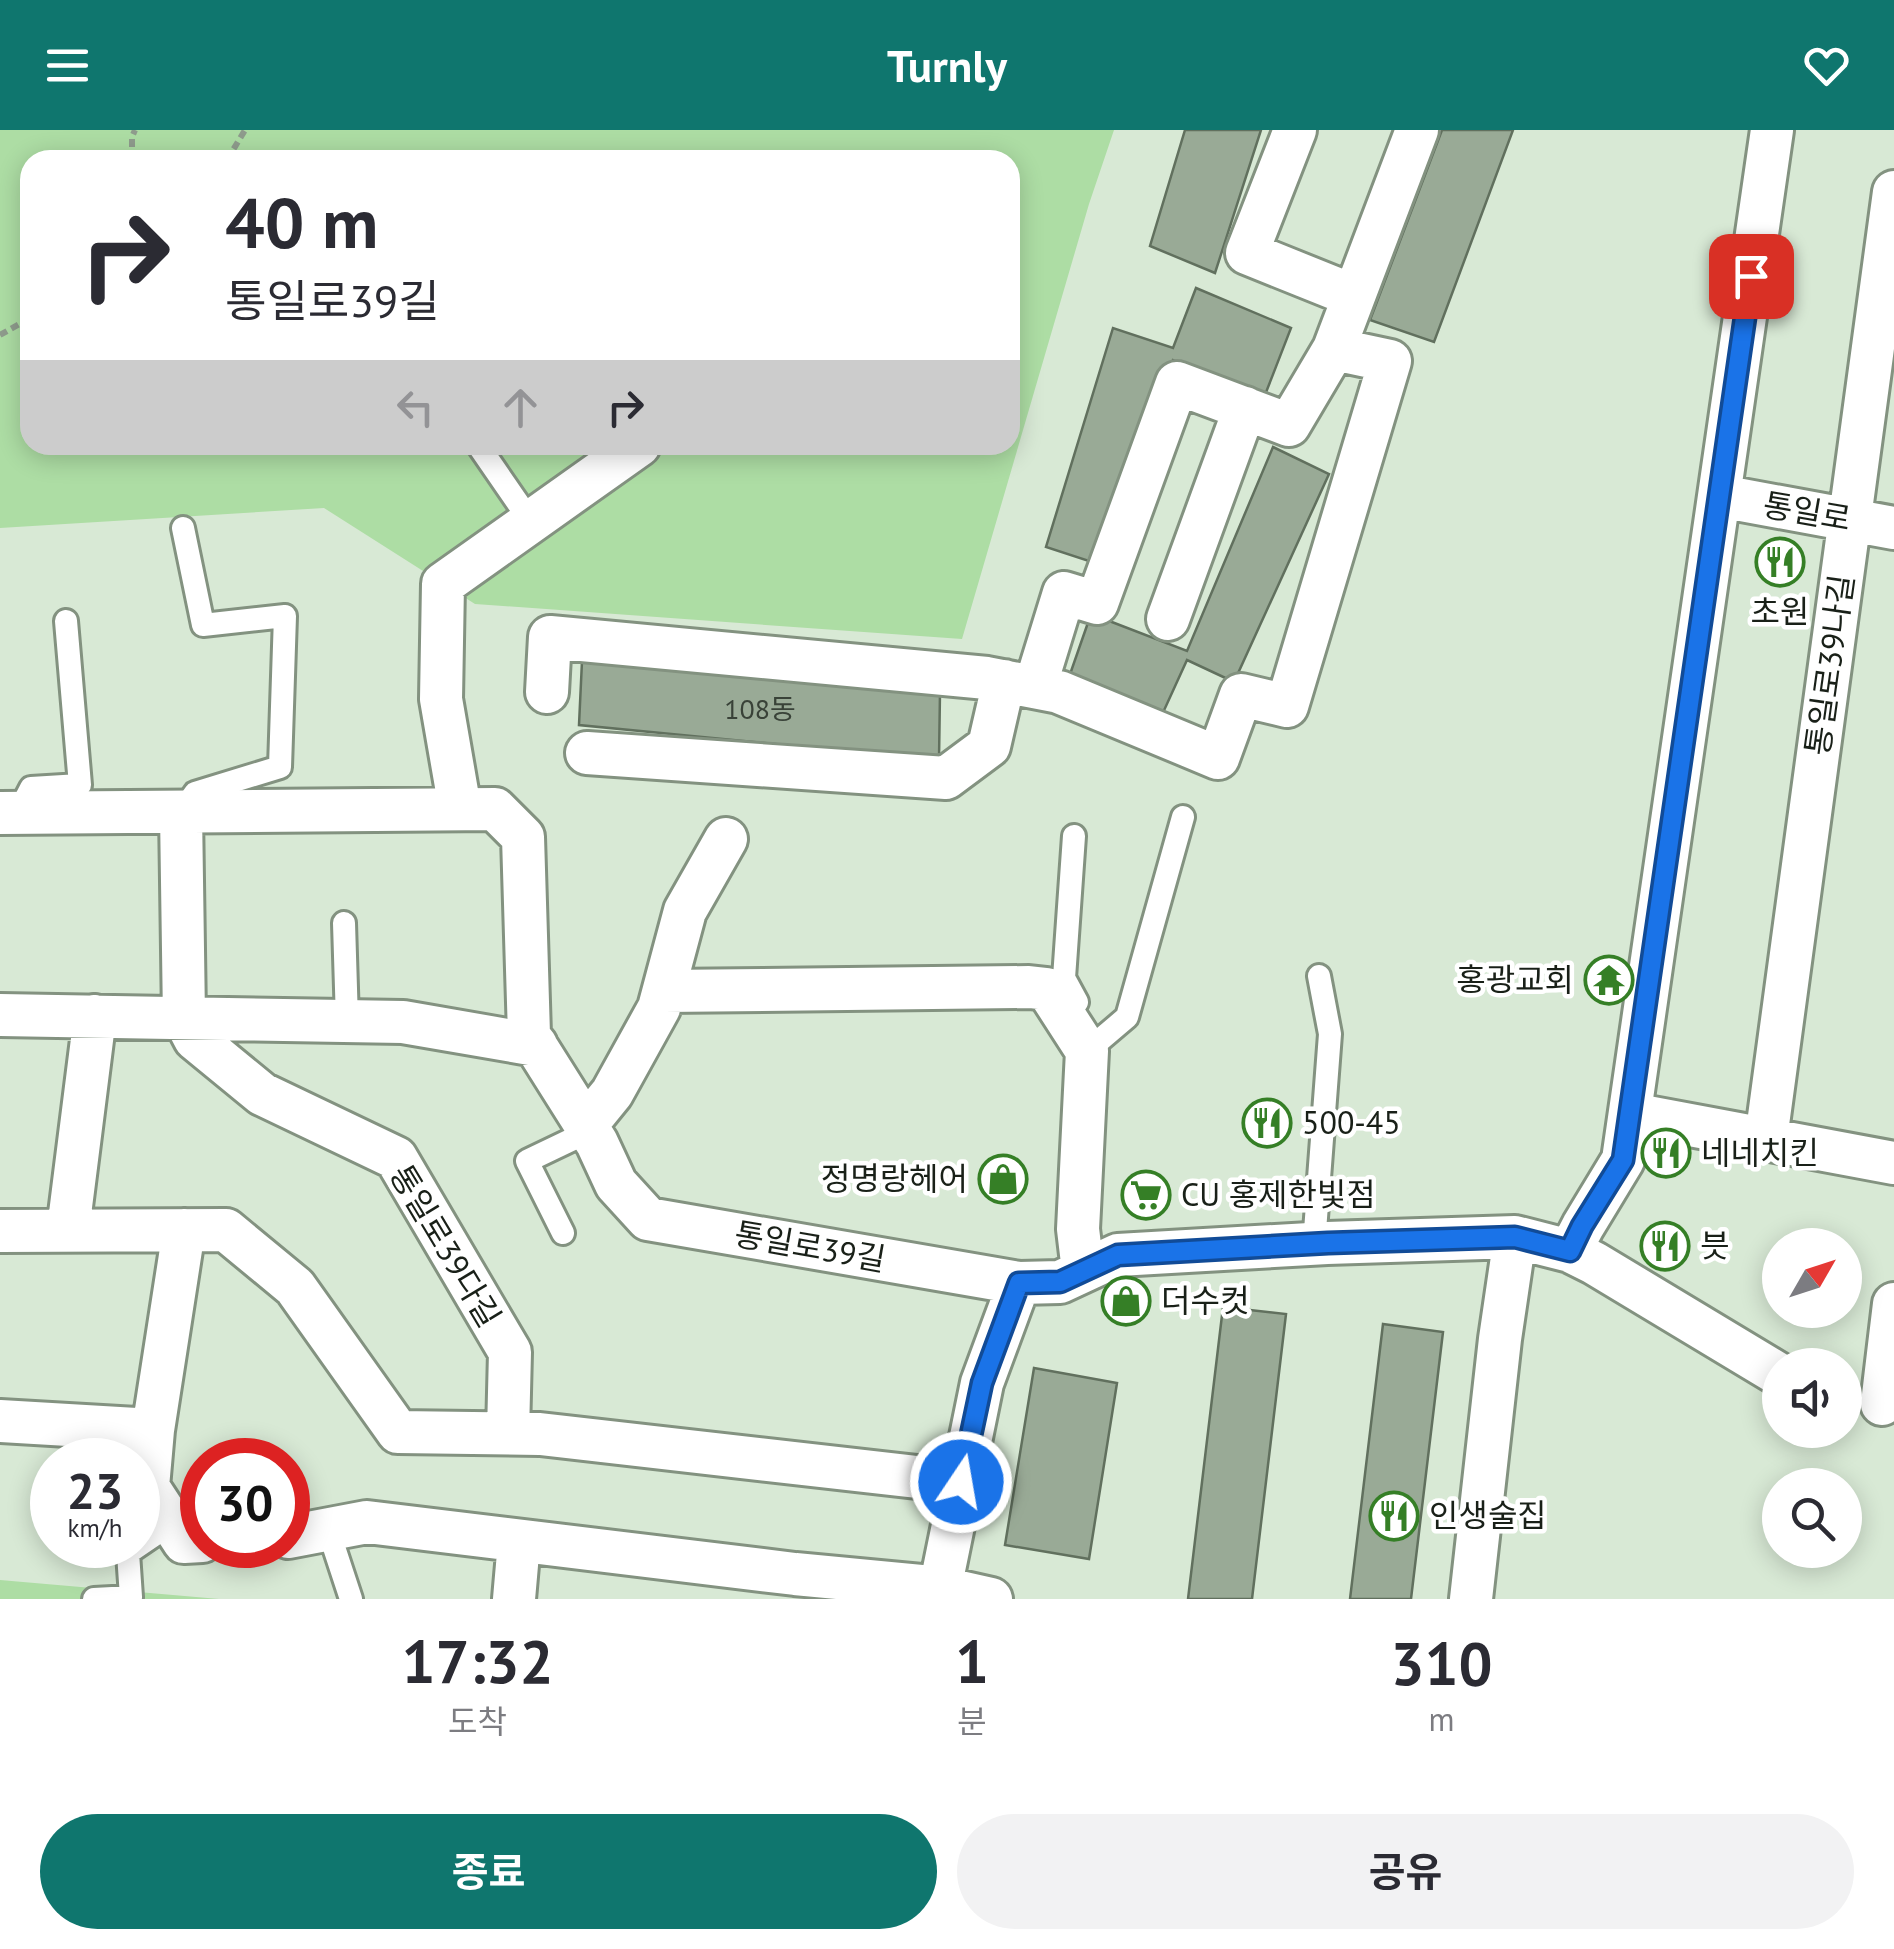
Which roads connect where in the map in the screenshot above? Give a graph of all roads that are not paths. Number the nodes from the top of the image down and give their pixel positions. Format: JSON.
{"nodes":[{"id":1,"x":1295,"y":130,"type":"edge"},
{"id":2,"x":1416,"y":130,"type":"edge"},
{"id":3,"x":1772,"y":130,"type":"edge"},
{"id":4,"x":1894,"y":192,"type":"edge"},
{"id":5,"x":1354,"y":296,"type":"junction"},
{"id":6,"x":1334,"y":349,"type":"junction"},
{"id":7,"x":1245,"y":408,"type":"junction"},
{"id":8,"x":485,"y":455,"type":"edge"},
{"id":9,"x":625,"y":455,"type":"edge"},
{"id":10,"x":1720,"y":496,"type":"junction"},
{"id":11,"x":1850,"y":520,"type":"junction"},
{"id":12,"x":531,"y":522,"type":"junction"},
{"id":13,"x":183,"y":528,"type":"dead end"},
{"id":14,"x":1894,"y":528,"type":"edge"},
{"id":15,"x":1168,"y":619,"type":"dead end"},
{"id":16,"x":66,"y":621,"type":"dead end"},
{"id":17,"x":1019,"y":684,"type":"junction"},
{"id":18,"x":547,"y":692,"type":"dead end"},
{"id":19,"x":587,"y":753,"type":"dead end"},
{"id":20,"x":460,"y":810,"type":"junction"},
{"id":21,"x":181,"y":812,"type":"junction"},
{"id":22,"x":9,"y":813,"type":"edge"},
{"id":23,"x":1183,"y":817,"type":"dead end"},
{"id":24,"x":1074,"y":836,"type":"dead end"},
{"id":25,"x":726,"y":839,"type":"dead end"},
{"id":26,"x":344,"y":923,"type":"dead end"},
{"id":27,"x":1319,"y":976,"type":"dead end"},
{"id":28,"x":664,"y":990,"type":"junction"},
{"id":29,"x":0,"y":1014,"type":"edge"},
{"id":30,"x":95,"y":1016,"type":"junction"},
{"id":31,"x":184,"y":1018,"type":"junction"},
{"id":32,"x":347,"y":1021,"type":"junction"},
{"id":33,"x":536,"y":1045,"type":"junction"},
{"id":34,"x":1086,"y":1052,"type":"junction"},
{"id":35,"x":1631,"y":1114,"type":"junction"},
{"id":36,"x":586,"y":1125,"type":"junction"},
{"id":37,"x":1766,"y":1139,"type":"junction"},
{"id":38,"x":1894,"y":1163,"type":"edge"},
{"id":39,"x":68,"y":1230,"type":"junction"},
{"id":40,"x":184,"y":1230,"type":"junction"},
{"id":41,"x":0,"y":1231,"type":"edge"},
{"id":42,"x":564,"y":1233,"type":"dead end"},
{"id":43,"x":1515,"y":1237,"type":"junction"},
{"id":44,"x":1314,"y":1244,"type":"junction"},
{"id":45,"x":1570,"y":1251,"type":"junction"},
{"id":46,"x":1083,"y":1271,"type":"junction"},
{"id":47,"x":1019,"y":1283,"type":"junction"},
{"id":48,"x":1894,"y":1304,"type":"edge"},
{"id":49,"x":1762,"y":1364,"type":"edge"},
{"id":50,"x":1874,"y":1406,"type":"edge"},
{"id":51,"x":0,"y":1422,"type":"edge"},
{"id":52,"x":152,"y":1430,"type":"junction"},
{"id":53,"x":508,"y":1433,"type":"junction"},
{"id":54,"x":961,"y":1482,"type":"junction"},
{"id":55,"x":180,"y":1524,"type":"edge"},
{"id":56,"x":310,"y":1533,"type":"edge"},
{"id":57,"x":180,"y":1534,"type":"edge"},
{"id":58,"x":310,"y":1536,"type":"edge"},
{"id":59,"x":520,"y":1542,"type":"junction"},
{"id":60,"x":712,"y":1582,"type":"edge"},
{"id":61,"x":940,"y":1593,"type":"edge"},
{"id":62,"x":94,"y":1599,"type":"edge"},
{"id":63,"x":351,"y":1599,"type":"edge"},
{"id":64,"x":514,"y":1599,"type":"edge"},
{"id":65,"x":991,"y":1599,"type":"edge"},
{"id":66,"x":1471,"y":1599,"type":"edge"}],
"edges":[{"from":1,"to":5,"type":"street"},
{"from":2,"to":5,"type":"street"},
{"from":3,"to":10,"type":"street"},
{"from":4,"to":11,"type":"street","name":"통일로39나길"},
{"from":5,"to":6,"type":"street"},
{"from":6,"to":7,"type":"street"},
{"from":6,"to":17,"type":"street"},
{"from":7,"to":15,"type":"street"},
{"from":7,"to":17,"type":"street"},
{"from":8,"to":12,"type":"lane"},
{"from":9,"to":12,"type":"street"},
{"from":10,"to":11,"type":"street","name":"통일로"},
{"from":10,"to":35,"type":"street"},
{"from":11,"to":14,"type":"street","name":"통일로"},
{"from":11,"to":37,"type":"street","name":"통일로39나길"},
{"from":12,"to":20,"type":"street"},
{"from":13,"to":21,"type":"lane"},
{"from":16,"to":22,"type":"lane","name":"통일로39길"},
{"from":17,"to":18,"type":"street"},
{"from":17,"to":19,"type":"street"},
{"from":20,"to":21,"type":"street","name":"통일로39길"},
{"from":20,"to":33,"type":"street","name":"통일로39길"},
{"from":21,"to":22,"type":"street","name":"통일로39길"},
{"from":21,"to":31,"type":"street"},
{"from":23,"to":34,"type":"lane"},
{"from":24,"to":34,"type":"lane"},
{"from":25,"to":28,"type":"street"},
{"from":26,"to":32,"type":"lane"},
{"from":27,"to":44,"type":"lane"},
{"from":28,"to":34,"type":"street"},
{"from":28,"to":36,"type":"street"},
{"from":29,"to":30,"type":"street"},
{"from":30,"to":31,"type":"street"},
{"from":30,"to":39,"type":"street"},
{"from":31,"to":32,"type":"street"},
{"from":31,"to":53,"type":"street","name":"통일로39다길"},
{"from":32,"to":33,"type":"street"},
{"from":33,"to":36,"type":"street","name":"통일로39길"},
{"from":34,"to":46,"type":"street"},
{"from":35,"to":37,"type":"street"},
{"from":35,"to":45,"type":"street"},
{"from":36,"to":42,"type":"lane"},
{"from":36,"to":47,"type":"street","name":"통일로39길"},
{"from":37,"to":38,"type":"street"},
{"from":39,"to":40,"type":"street"},
{"from":39,"to":41,"type":"street"},
{"from":40,"to":52,"type":"street"},
{"from":40,"to":53,"type":"street"},
{"from":43,"to":44,"type":"street","name":"통일로39길"},
{"from":43,"to":45,"type":"street","name":"통일로39길"},
{"from":43,"to":66,"type":"street"},
{"from":44,"to":46,"type":"street","name":"통일로39길"},
{"from":45,"to":49,"type":"street","name":"통일로39길"},
{"from":46,"to":47,"type":"street","name":"통일로39길"},
{"from":47,"to":54,"type":"street"},
{"from":48,"to":50,"type":"street"},
{"from":51,"to":52,"type":"street"},
{"from":52,"to":55,"type":"street"},
{"from":53,"to":54,"type":"street"},
{"from":54,"to":61,"type":"street"},
{"from":56,"to":59,"type":"street"},
{"from":57,"to":62,"type":"lane"},
{"from":58,"to":63,"type":"lane"},
{"from":59,"to":60,"type":"street"},
{"from":59,"to":64,"type":"street"},
{"from":60,"to":61,"type":"street"},
{"from":61,"to":65,"type":"street"}]}
